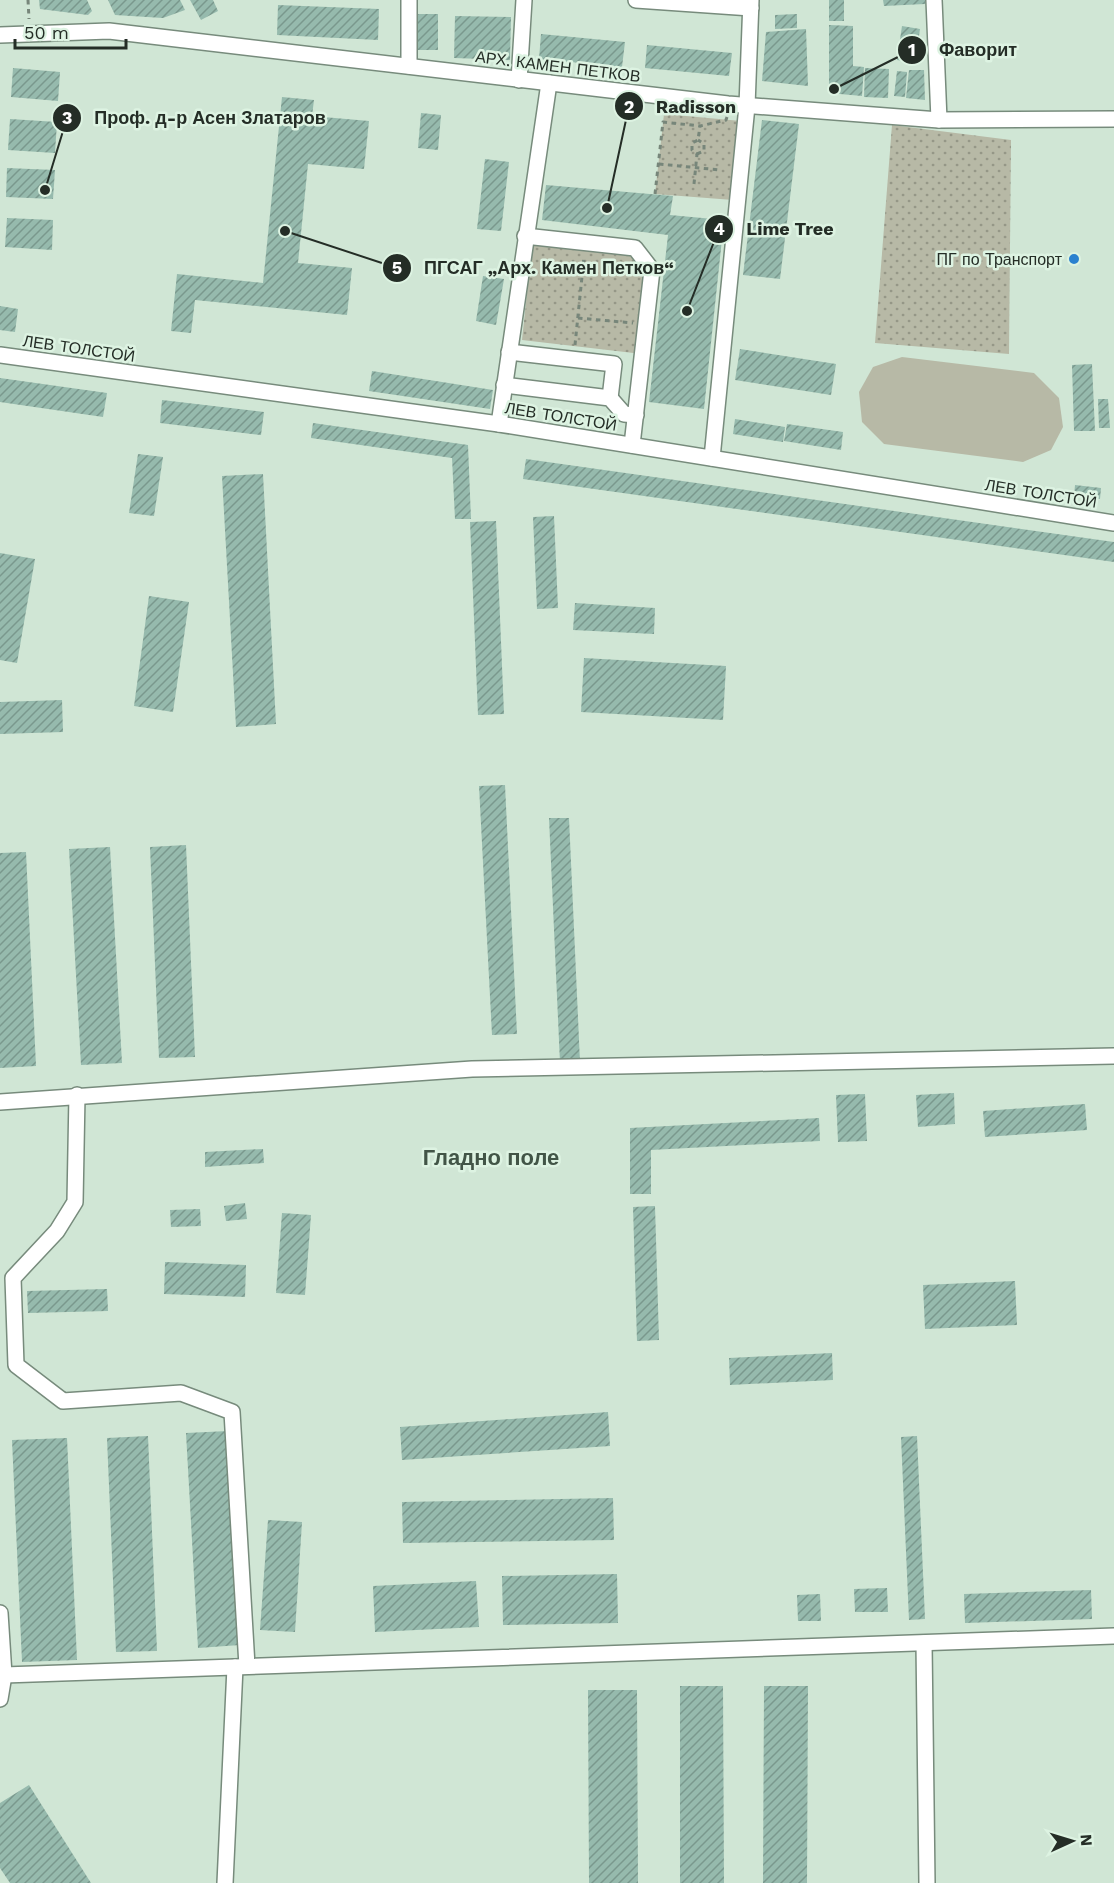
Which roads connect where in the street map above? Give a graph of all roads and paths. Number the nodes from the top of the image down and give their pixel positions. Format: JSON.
{"nodes":[{"id":1,"x":28,"y":0,"type":"edge"},
{"id":2,"x":409,"y":0,"type":"edge"},
{"id":3,"x":524,"y":0,"type":"edge"},
{"id":4,"x":636,"y":0,"type":"edge"},
{"id":5,"x":934,"y":0,"type":"edge"},
{"id":6,"x":751,"y":4,"type":"edge"},
{"id":7,"x":30,"y":34,"type":"junction"},
{"id":8,"x":0,"y":35,"type":"edge"},
{"id":9,"x":409,"y":66,"type":"junction"},
{"id":10,"x":519,"y":80,"type":"junction"},
{"id":11,"x":549,"y":83,"type":"junction"},
{"id":12,"x":728,"y":104,"type":"junction"},
{"id":13,"x":747,"y":106,"type":"junction"},
{"id":14,"x":1114,"y":119,"type":"edge"},
{"id":15,"x":939,"y":120,"type":"junction"},
{"id":16,"x":700,"y":126,"type":"junction"},
{"id":17,"x":698,"y":140,"type":"junction"},
{"id":18,"x":697,"y":154,"type":"junction"},
{"id":19,"x":658,"y":164,"type":"junction"},
{"id":20,"x":696,"y":168,"type":"junction"},
{"id":21,"x":720,"y":170,"type":"dead end"},
{"id":22,"x":694,"y":184,"type":"dead end"},
{"id":23,"x":655,"y":194,"type":"dead end"},
{"id":24,"x":525,"y":236,"type":"junction"},
{"id":25,"x":585,"y":243,"type":"junction"},
{"id":26,"x":578,"y":318,"type":"junction"},
{"id":27,"x":646,"y":324,"type":"junction"},
{"id":28,"x":509,"y":352,"type":"junction"},
{"id":29,"x":0,"y":355,"type":"edge"},
{"id":30,"x":573,"y":359,"type":"junction"},
{"id":31,"x":504,"y":385,"type":"junction"},
{"id":32,"x":610,"y":398,"type":"junction"},
{"id":33,"x":636,"y":415,"type":"junction"},
{"id":34,"x":499,"y":424,"type":"junction"},
{"id":35,"x":633,"y":445,"type":"junction"},
{"id":36,"x":712,"y":458,"type":"junction"},
{"id":37,"x":1114,"y":523,"type":"edge"},
{"id":38,"x":1114,"y":1056,"type":"edge"},
{"id":39,"x":77,"y":1095,"type":"junction"},
{"id":40,"x":0,"y":1102,"type":"edge"},
{"id":41,"x":7,"y":1333,"type":"edge"},
{"id":42,"x":0,"y":1612,"type":"edge"},
{"id":43,"x":1114,"y":1636,"type":"edge"},
{"id":44,"x":924,"y":1643,"type":"junction"},
{"id":45,"x":241,"y":1667,"type":"junction"},
{"id":46,"x":4,"y":1675,"type":"junction"},
{"id":47,"x":0,"y":1700,"type":"edge"},
{"id":48,"x":225,"y":1883,"type":"edge"},
{"id":49,"x":927,"y":1883,"type":"edge"}],
"edges":[{"from":1,"to":7,"type":"path"},
{"from":2,"to":9,"type":"street"},
{"from":3,"to":10,"type":"street"},
{"from":4,"to":6,"type":"street"},
{"from":5,"to":15,"type":"street"},
{"from":6,"to":13,"type":"street"},
{"from":7,"to":8,"type":"street","name":"АРХ. КАМЕН ПЕТКОВ"},
{"from":7,"to":9,"type":"street","name":"АРХ. КАМЕН ПЕТКОВ"},
{"from":9,"to":10,"type":"street","name":"АРХ. КАМЕН ПЕТКОВ"},
{"from":10,"to":11,"type":"street","name":"АРХ. КАМЕН ПЕТКОВ"},
{"from":11,"to":12,"type":"street","name":"АРХ. КАМЕН ПЕТКОВ"},
{"from":11,"to":24,"type":"street"},
{"from":12,"to":13,"type":"street","name":"АРХ. КАМЕН ПЕТКОВ"},
{"from":12,"to":16,"type":"path"},
{"from":13,"to":15,"type":"street","name":"АРХ. КАМЕН ПЕТКОВ"},
{"from":13,"to":36,"type":"street"},
{"from":14,"to":15,"type":"street","name":"АРХ. КАМЕН ПЕТКОВ"},
{"from":16,"to":17,"type":"path"},
{"from":16,"to":19,"type":"path"},
{"from":17,"to":18,"type":"path"},
{"from":17,"to":18,"type":"path"},
{"from":18,"to":20,"type":"path"},
{"from":19,"to":20,"type":"path"},
{"from":19,"to":23,"type":"path"},
{"from":20,"to":21,"type":"path"},
{"from":20,"to":22,"type":"path"},
{"from":24,"to":25,"type":"street"},
{"from":24,"to":28,"type":"street"},
{"from":25,"to":26,"type":"path"},
{"from":25,"to":27,"type":"street"},
{"from":26,"to":27,"type":"path"},
{"from":26,"to":30,"type":"path"},
{"from":27,"to":33,"type":"street"},
{"from":28,"to":30,"type":"street"},
{"from":28,"to":31,"type":"street"},
{"from":29,"to":34,"type":"street","name":"ЛЕВ ТОЛСТОЙ"},
{"from":30,"to":32,"type":"street"},
{"from":31,"to":32,"type":"street"},
{"from":31,"to":34,"type":"street"},
{"from":32,"to":33,"type":"street"},
{"from":33,"to":35,"type":"street"},
{"from":34,"to":35,"type":"street","name":"ЛЕВ ТОЛСТОЙ"},
{"from":35,"to":36,"type":"street","name":"ЛЕВ ТОЛСТОЙ"},
{"from":36,"to":37,"type":"street","name":"ЛЕВ ТОЛСТОЙ"},
{"from":38,"to":39,"type":"street"},
{"from":39,"to":40,"type":"street"},
{"from":39,"to":41,"type":"street"},
{"from":41,"to":45,"type":"street"},
{"from":42,"to":46,"type":"street"},
{"from":43,"to":44,"type":"street"},
{"from":44,"to":45,"type":"street"},
{"from":44,"to":49,"type":"street"},
{"from":45,"to":46,"type":"street"},
{"from":45,"to":48,"type":"street"},
{"from":46,"to":47,"type":"street"}]}
